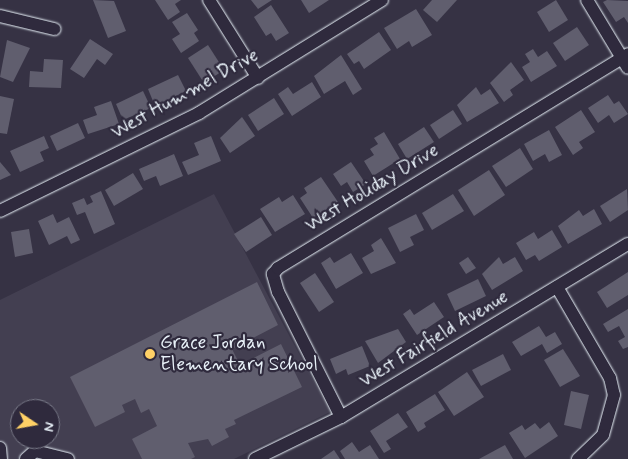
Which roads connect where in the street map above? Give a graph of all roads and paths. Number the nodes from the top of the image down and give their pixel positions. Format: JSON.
{"nodes":[{"id":1,"x":209,"y":0,"type":"edge"},
{"id":2,"x":382,"y":0,"type":"edge"},
{"id":3,"x":587,"y":0,"type":"edge"},
{"id":4,"x":0,"y":16,"type":"edge"},
{"id":5,"x":54,"y":28,"type":"dead end"},
{"id":6,"x":626,"y":60,"type":"edge"},
{"id":7,"x":258,"y":78,"type":"junction"},
{"id":8,"x":0,"y":211,"type":"edge"},
{"id":9,"x":628,"y":244,"type":"edge"},
{"id":10,"x":557,"y":287,"type":"junction"},
{"id":11,"x":341,"y":417,"type":"junction"},
{"id":12,"x":0,"y":448,"type":"edge"},
{"id":13,"x":1,"y":459,"type":"edge"},
{"id":14,"x":26,"y":459,"type":"edge"},
{"id":15,"x":68,"y":459,"type":"edge"},
{"id":16,"x":255,"y":459,"type":"edge"},
{"id":17,"x":578,"y":459,"type":"edge"}],
"edges":[{"from":1,"to":7,"type":"street"},
{"from":2,"to":7,"type":"street","name":"West Hummel Drive"},
{"from":3,"to":6,"type":"street"},
{"from":4,"to":5,"type":"street"},
{"from":6,"to":11,"type":"street","name":"West Holiday Drive"},
{"from":7,"to":8,"type":"street","name":"West Hummel Drive"},
{"from":9,"to":10,"type":"street","name":"West Fairfield Avenue"},
{"from":10,"to":11,"type":"street","name":"West Fairfield Avenue"},
{"from":10,"to":17,"type":"street"},
{"from":11,"to":16,"type":"street","name":"West Fairfield Avenue"},
{"from":12,"to":13,"type":"street"},
{"from":14,"to":15,"type":"street"}]}
